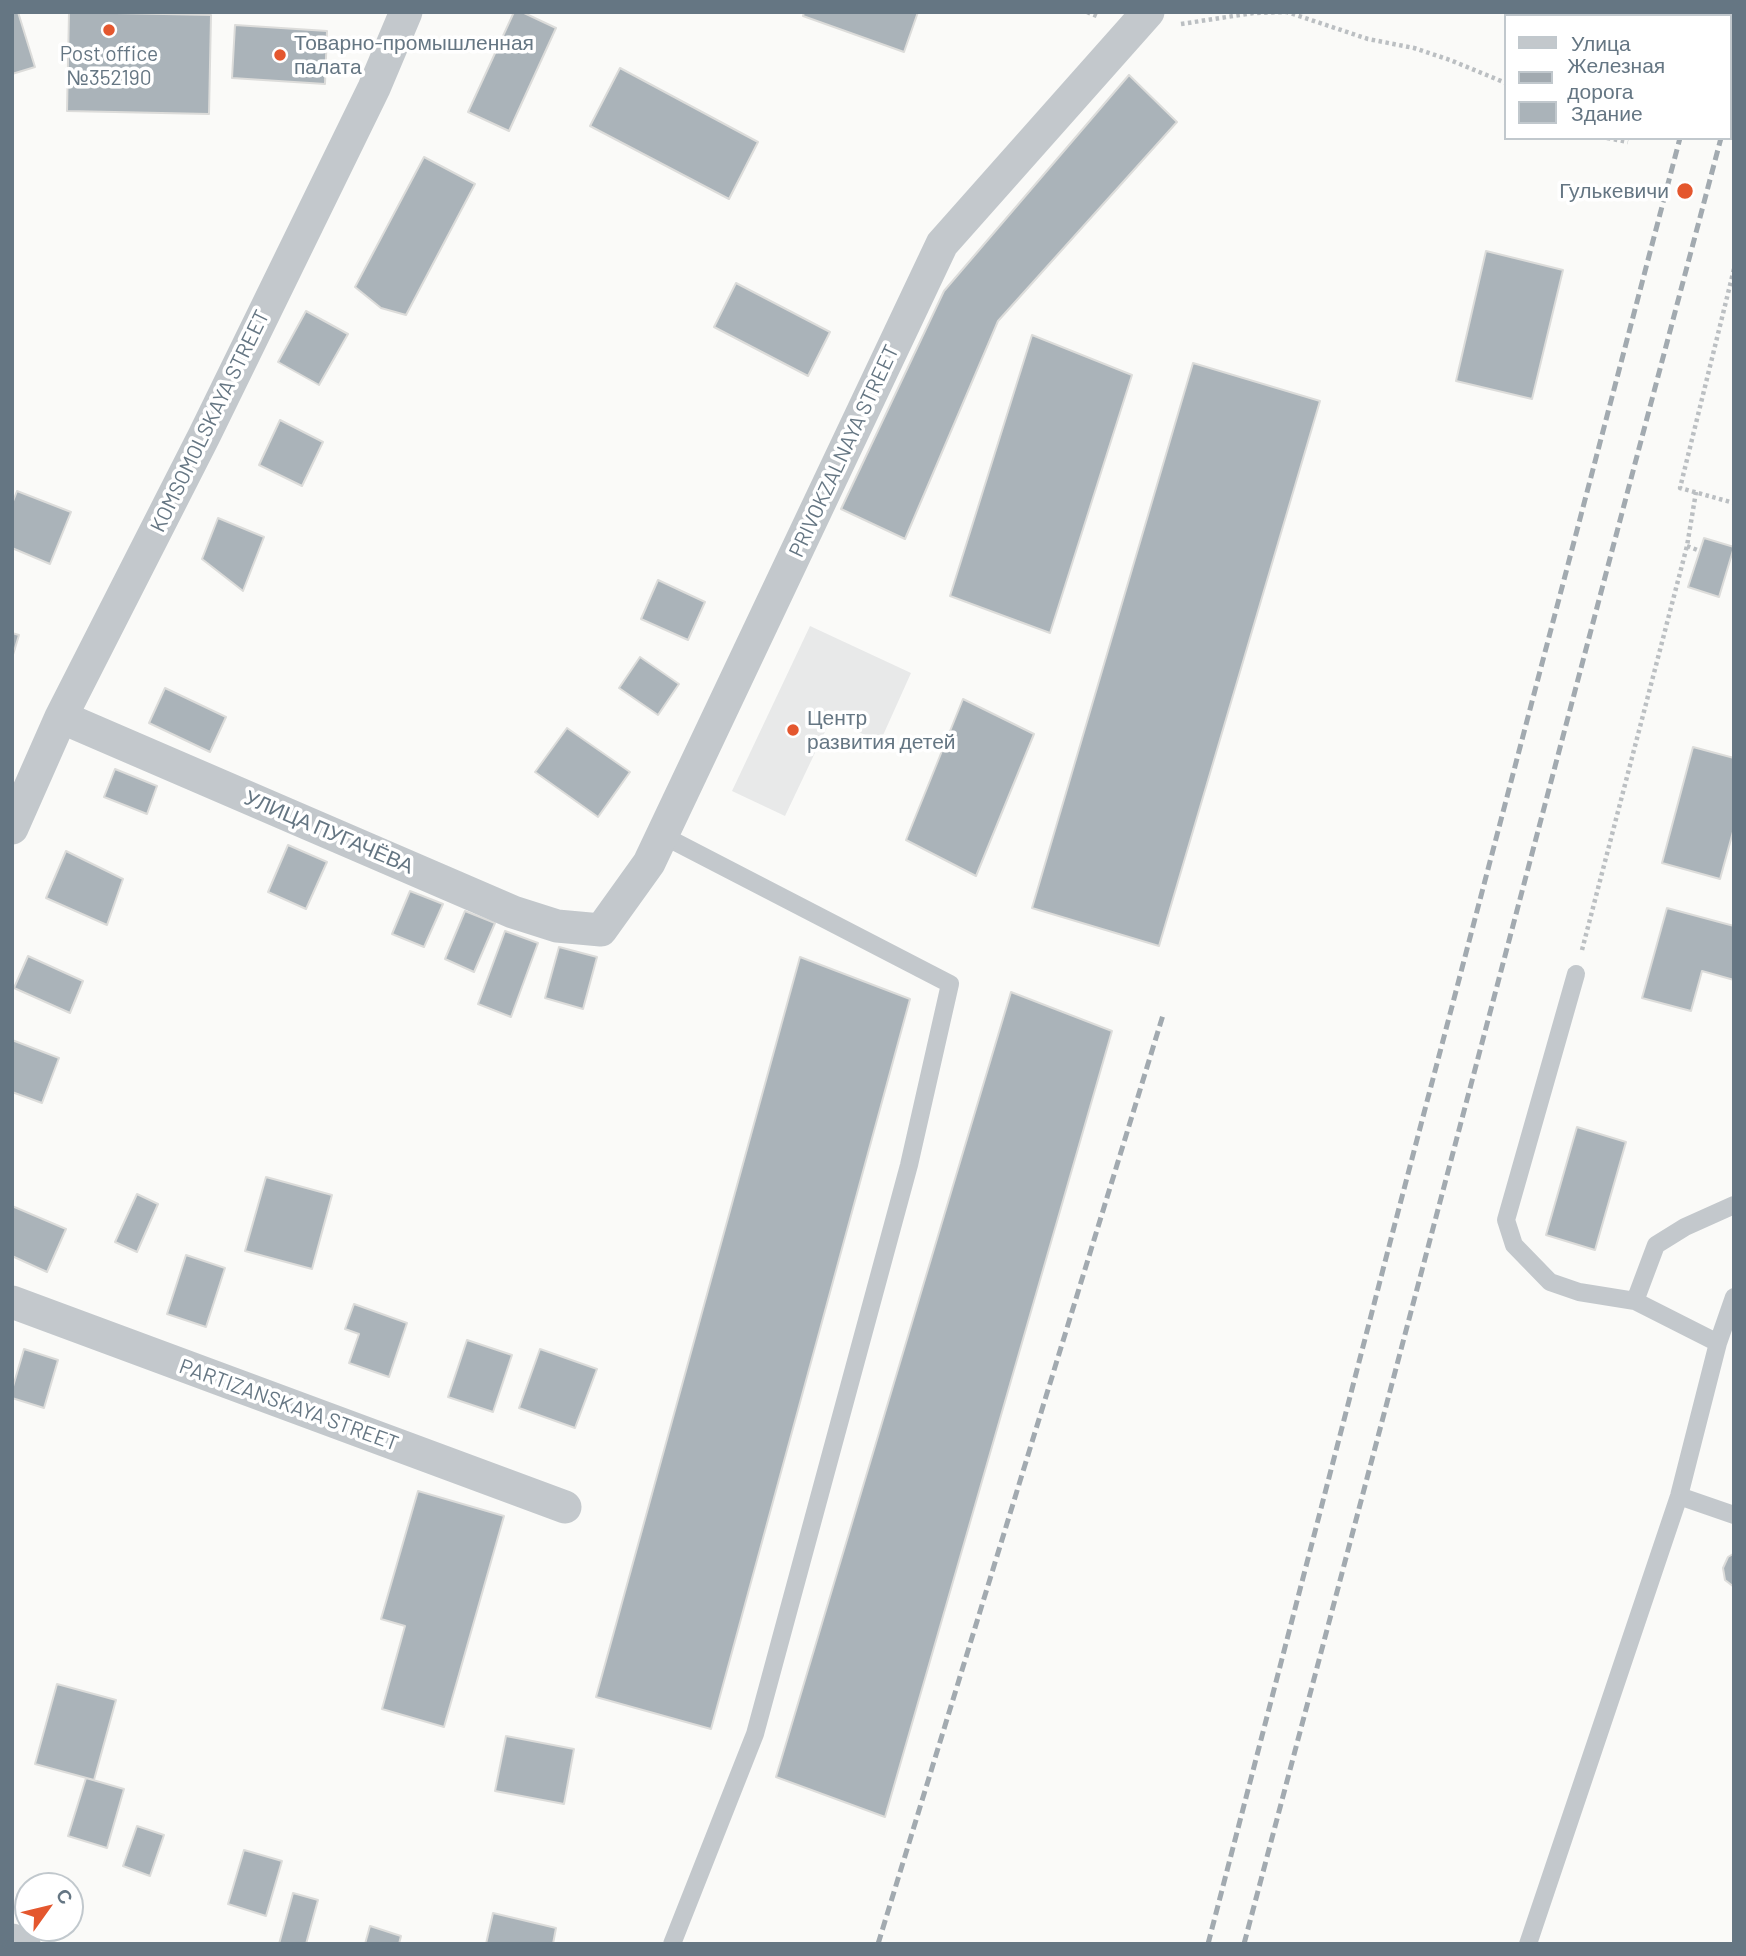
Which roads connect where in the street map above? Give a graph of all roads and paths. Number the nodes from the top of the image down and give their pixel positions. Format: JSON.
{"nodes":[{"id":1,"x":406,"y":12,"type":"edge"},
{"id":2,"x":1140,"y":21,"type":"edge"},
{"id":3,"x":1504,"y":82,"type":"edge"},
{"id":4,"x":1618,"y":140,"type":"edge"},
{"id":5,"x":1628,"y":142,"type":"dead end"},
{"id":6,"x":1734,"y":269,"type":"edge"},
{"id":7,"x":1696,"y":492,"type":"junction"},
{"id":8,"x":1734,"y":503,"type":"edge"},
{"id":9,"x":1687,"y":546,"type":"junction"},
{"id":10,"x":1700,"y":551,"type":"dead end"},
{"id":11,"x":61,"y":717,"type":"junction"},
{"id":12,"x":12,"y":828,"type":"edge"},
{"id":13,"x":662,"y":835,"type":"junction"},
{"id":14,"x":601,"y":930,"type":"joint"},
{"id":15,"x":1576,"y":974,"type":"joint"},
{"id":16,"x":1734,"y":1205,"type":"edge"},
{"id":17,"x":1734,"y":1297,"type":"edge"},
{"id":18,"x":12,"y":1301,"type":"edge"},
{"id":19,"x":1635,"y":1301,"type":"junction"},
{"id":20,"x":1718,"y":1343,"type":"junction"},
{"id":21,"x":1679,"y":1496,"type":"junction"},
{"id":22,"x":565,"y":1507,"type":"dead end"},
{"id":23,"x":1734,"y":1515,"type":"edge"},
{"id":24,"x":12,"y":1940,"type":"edge"},
{"id":25,"x":24,"y":1944,"type":"edge"},
{"id":26,"x":672,"y":1944,"type":"edge"},
{"id":27,"x":1528,"y":1944,"type":"edge"}],
"edges":[{"from":1,"to":11,"type":"street","name":"KOMSOMOLSKAYA STREET"},
{"from":2,"to":3,"type":"path"},
{"from":2,"to":13,"type":"street","name":"PRIVOKZALNAYA STREET"},
{"from":4,"to":5,"type":"path"},
{"from":6,"to":7,"type":"path"},
{"from":7,"to":8,"type":"path"},
{"from":7,"to":9,"type":"path"},
{"from":9,"to":10,"type":"path"},
{"from":9,"to":15,"type":"path"},
{"from":11,"to":12,"type":"street","name":"KOMSOMOLSKAYA STREET"},
{"from":11,"to":14,"type":"street","name":"УЛИЦА ПУГАЧЁВА"},
{"from":13,"to":14,"type":"street","name":"PRIVOKZALNAYA STREET"},
{"from":13,"to":26,"type":"lane"},
{"from":15,"to":19,"type":"lane"},
{"from":16,"to":19,"type":"lane"},
{"from":17,"to":20,"type":"lane"},
{"from":18,"to":22,"type":"street","name":"PARTIZANSKAYA STREET"},
{"from":19,"to":20,"type":"lane"},
{"from":20,"to":21,"type":"lane"},
{"from":21,"to":23,"type":"lane"},
{"from":21,"to":27,"type":"lane"},
{"from":24,"to":25,"type":"street"}]}
